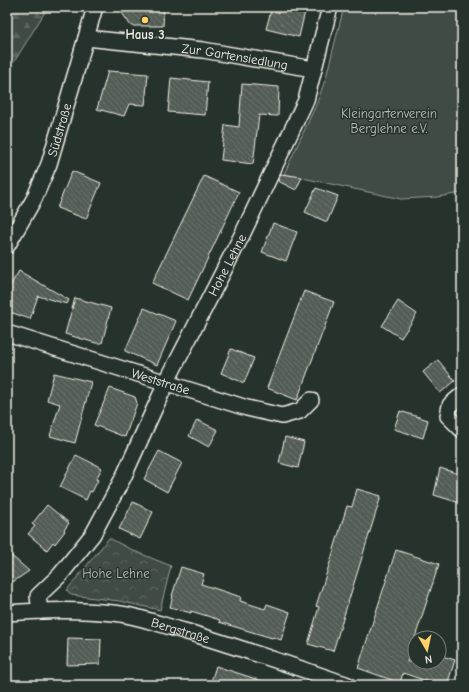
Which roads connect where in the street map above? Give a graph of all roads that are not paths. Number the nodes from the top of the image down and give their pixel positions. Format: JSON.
{"nodes":[{"id":1,"x":95,"y":7,"type":"edge"},
{"id":2,"x":330,"y":7,"type":"edge"},
{"id":3,"x":86,"y":38,"type":"junction"},
{"id":4,"x":313,"y":69,"type":"junction"},
{"id":5,"x":7,"y":246,"type":"edge"},
{"id":6,"x":7,"y":333,"type":"edge"},
{"id":7,"x":166,"y":383,"type":"junction"},
{"id":8,"x":462,"y":395,"type":"edge"},
{"id":9,"x":311,"y":400,"type":"dead end"},
{"id":10,"x":462,"y":430,"type":"edge"},
{"id":11,"x":40,"y":610,"type":"junction"},
{"id":12,"x":7,"y":613,"type":"edge"},
{"id":13,"x":348,"y":685,"type":"edge"}],
"edges":[{"from":1,"to":3,"type":"street","name":"Südstraße"},
{"from":2,"to":4,"type":"street","name":"Hohe Lehne"},
{"from":3,"to":4,"type":"street","name":"Zur Gartensiedlung"},
{"from":3,"to":5,"type":"street","name":"Südstraße"},
{"from":4,"to":7,"type":"street","name":"Hohe Lehne"},
{"from":6,"to":7,"type":"street","name":"Weststraße"},
{"from":7,"to":9,"type":"street","name":"Weststraße"},
{"from":7,"to":11,"type":"street","name":"Hohe Lehne"},
{"from":8,"to":10,"type":"street"},
{"from":11,"to":12,"type":"street","name":"Bergstraße"},
{"from":11,"to":13,"type":"street","name":"Bergstraße"}]}
